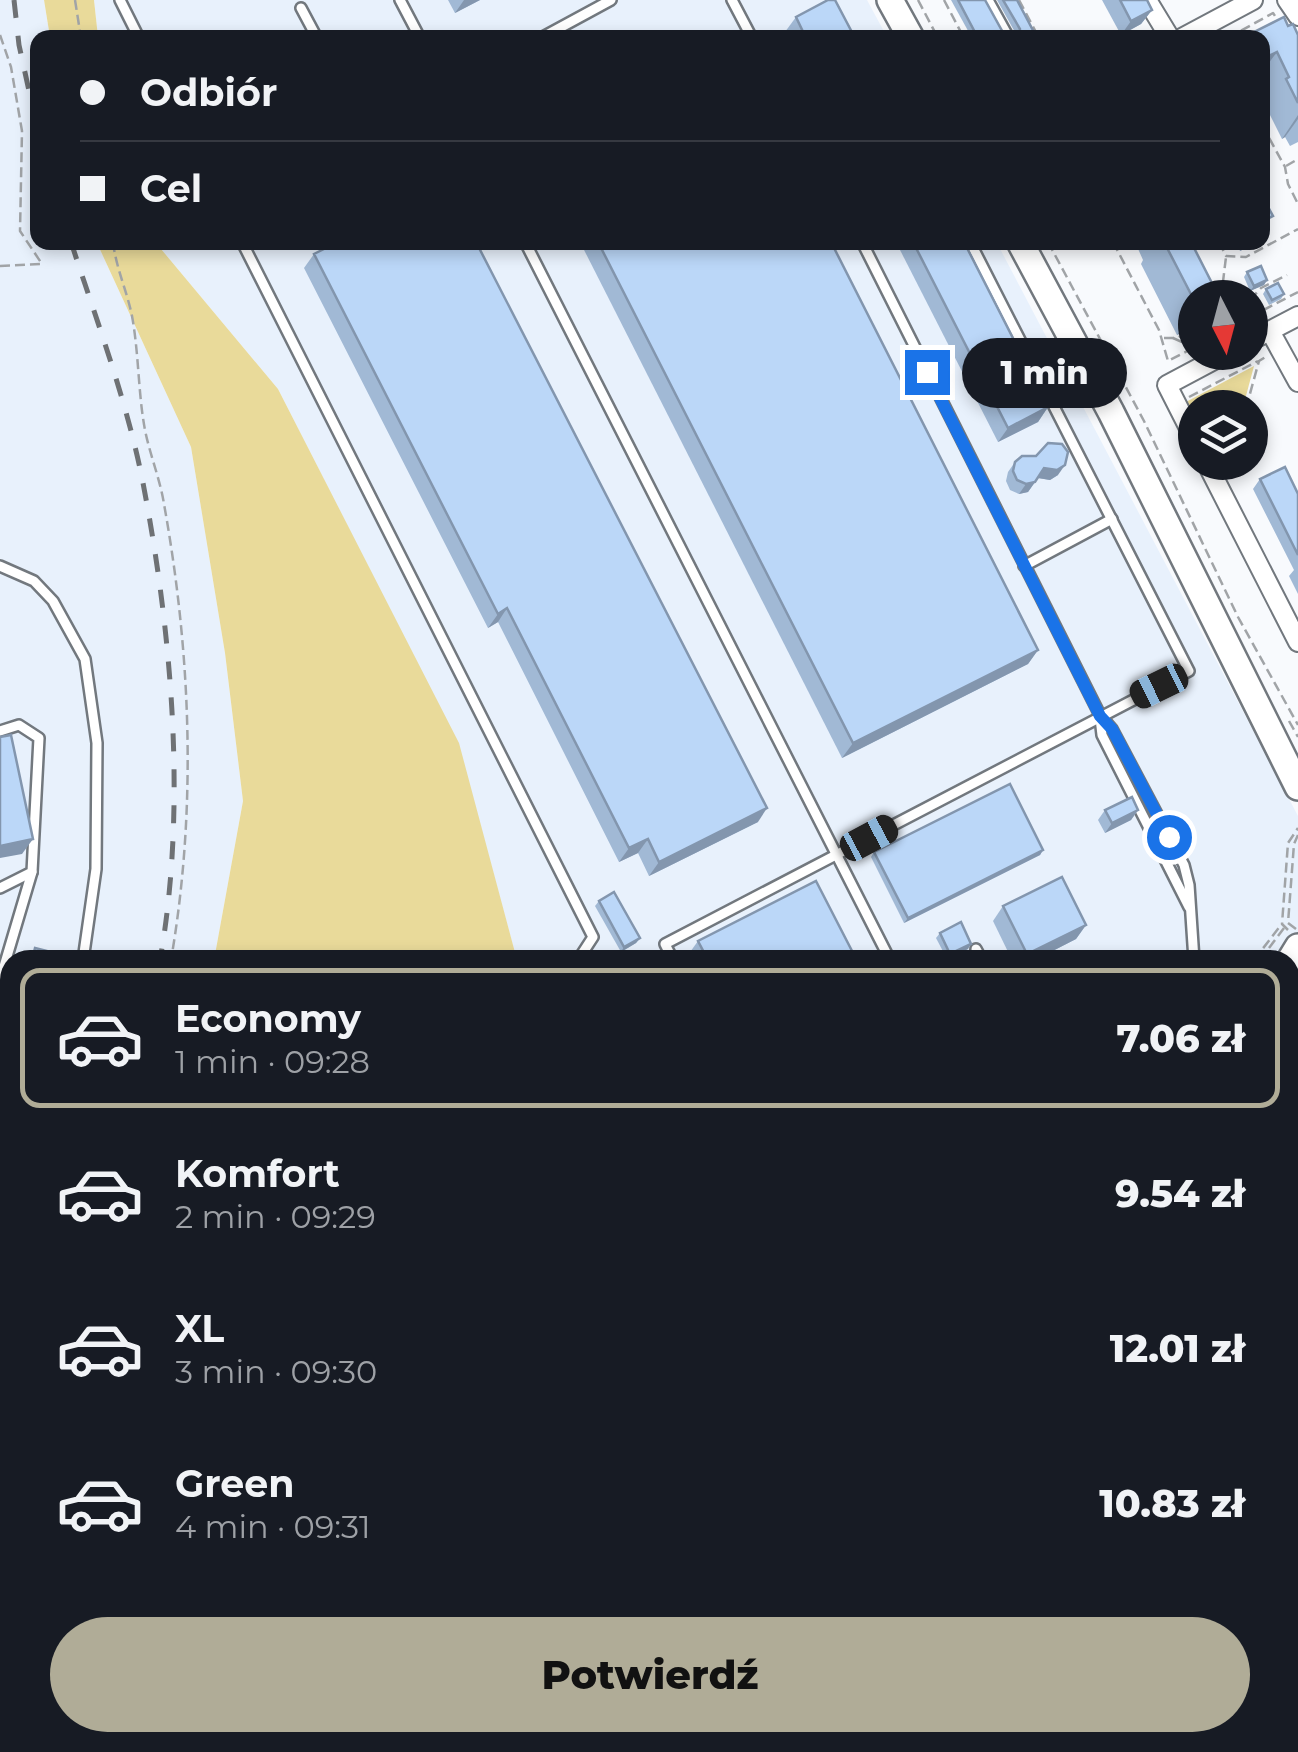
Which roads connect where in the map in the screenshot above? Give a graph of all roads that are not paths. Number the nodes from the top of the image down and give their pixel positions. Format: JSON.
{"nodes":[{"id":1,"x":120,"y":0,"type":"edge"},
{"id":2,"x":400,"y":0,"type":"edge"},
{"id":3,"x":611,"y":0,"type":"edge"},
{"id":4,"x":732,"y":0,"type":"edge"},
{"id":5,"x":890,"y":0,"type":"edge"},
{"id":6,"x":988,"y":0,"type":"edge"},
{"id":7,"x":1146,"y":0,"type":"edge"},
{"id":8,"x":1253,"y":0,"type":"edge"},
{"id":9,"x":1287,"y":0,"type":"edge"},
{"id":10,"x":301,"y":8,"type":"dead end"},
{"id":11,"x":1298,"y":16,"type":"edge"},
{"id":12,"x":134,"y":30,"type":"edge"},
{"id":13,"x":313,"y":30,"type":"edge"},
{"id":14,"x":416,"y":30,"type":"edge"},
{"id":15,"x":556,"y":30,"type":"edge"},
{"id":16,"x":748,"y":30,"type":"edge"},
{"id":17,"x":906,"y":30,"type":"edge"},
{"id":18,"x":1004,"y":30,"type":"edge"},
{"id":19,"x":1165,"y":30,"type":"edge"},
{"id":20,"x":1197,"y":30,"type":"edge"},
{"id":21,"x":246,"y":250,"type":"edge"},
{"id":22,"x":528,"y":250,"type":"edge"},
{"id":23,"x":866,"y":250,"type":"edge"},
{"id":24,"x":974,"y":250,"type":"edge"},
{"id":25,"x":1024,"y":250,"type":"edge"},
{"id":26,"x":1298,"y":316,"type":"edge"},
{"id":27,"x":1270,"y":331,"type":"joint"},
{"id":28,"x":1195,"y":370,"type":"edge"},
{"id":29,"x":1298,"y":382,"type":"edge"},
{"id":30,"x":1178,"y":408,"type":"edge"},
{"id":31,"x":1215,"y":480,"type":"edge"},
{"id":32,"x":1112,"y":519,"type":"junction"},
{"id":33,"x":0,"y":566,"type":"edge"},
{"id":34,"x":1024,"y":566,"type":"junction"},
{"id":35,"x":1298,"y":642,"type":"edge"},
{"id":36,"x":1100,"y":716,"type":"junction"},
{"id":37,"x":0,"y":731,"type":"edge"},
{"id":38,"x":1298,"y":785,"type":"edge"},
{"id":39,"x":836,"y":856,"type":"junction"},
{"id":40,"x":32,"y":872,"type":"junction"},
{"id":41,"x":0,"y":888,"type":"edge"},
{"id":42,"x":9,"y":950,"type":"edge"},
{"id":43,"x":84,"y":950,"type":"edge"},
{"id":44,"x":585,"y":950,"type":"edge"},
{"id":45,"x":668,"y":950,"type":"edge"},
{"id":46,"x":885,"y":950,"type":"edge"},
{"id":47,"x":1193,"y":950,"type":"edge"}],
"edges":[{"from":1,"to":12,"type":"lane"},
{"from":2,"to":14,"type":"lane"},
{"from":3,"to":15,"type":"lane"},
{"from":4,"to":16,"type":"lane"},
{"from":5,"to":17,"type":"main road"},
{"from":6,"to":18,"type":"lane"},
{"from":7,"to":19,"type":"street"},
{"from":8,"to":20,"type":"street"},
{"from":9,"to":11,"type":"street"},
{"from":10,"to":13,"type":"lane"},
{"from":21,"to":44,"type":"lane"},
{"from":22,"to":39,"type":"lane"},
{"from":23,"to":34,"type":"lane"},
{"from":24,"to":32,"type":"lane"},
{"from":25,"to":38,"type":"main road"},
{"from":26,"to":27,"type":"street"},
{"from":27,"to":29,"type":"street"},
{"from":28,"to":30,"type":"street"},
{"from":31,"to":35,"type":"street"},
{"from":32,"to":34,"type":"lane"},
{"from":32,"to":36,"type":"lane"},
{"from":33,"to":43,"type":"lane"},
{"from":34,"to":36,"type":"lane"},
{"from":36,"to":39,"type":"lane"},
{"from":36,"to":47,"type":"lane"},
{"from":37,"to":40,"type":"lane"},
{"from":39,"to":45,"type":"lane"},
{"from":39,"to":46,"type":"lane"},
{"from":40,"to":41,"type":"lane"},
{"from":40,"to":42,"type":"lane"}]}
